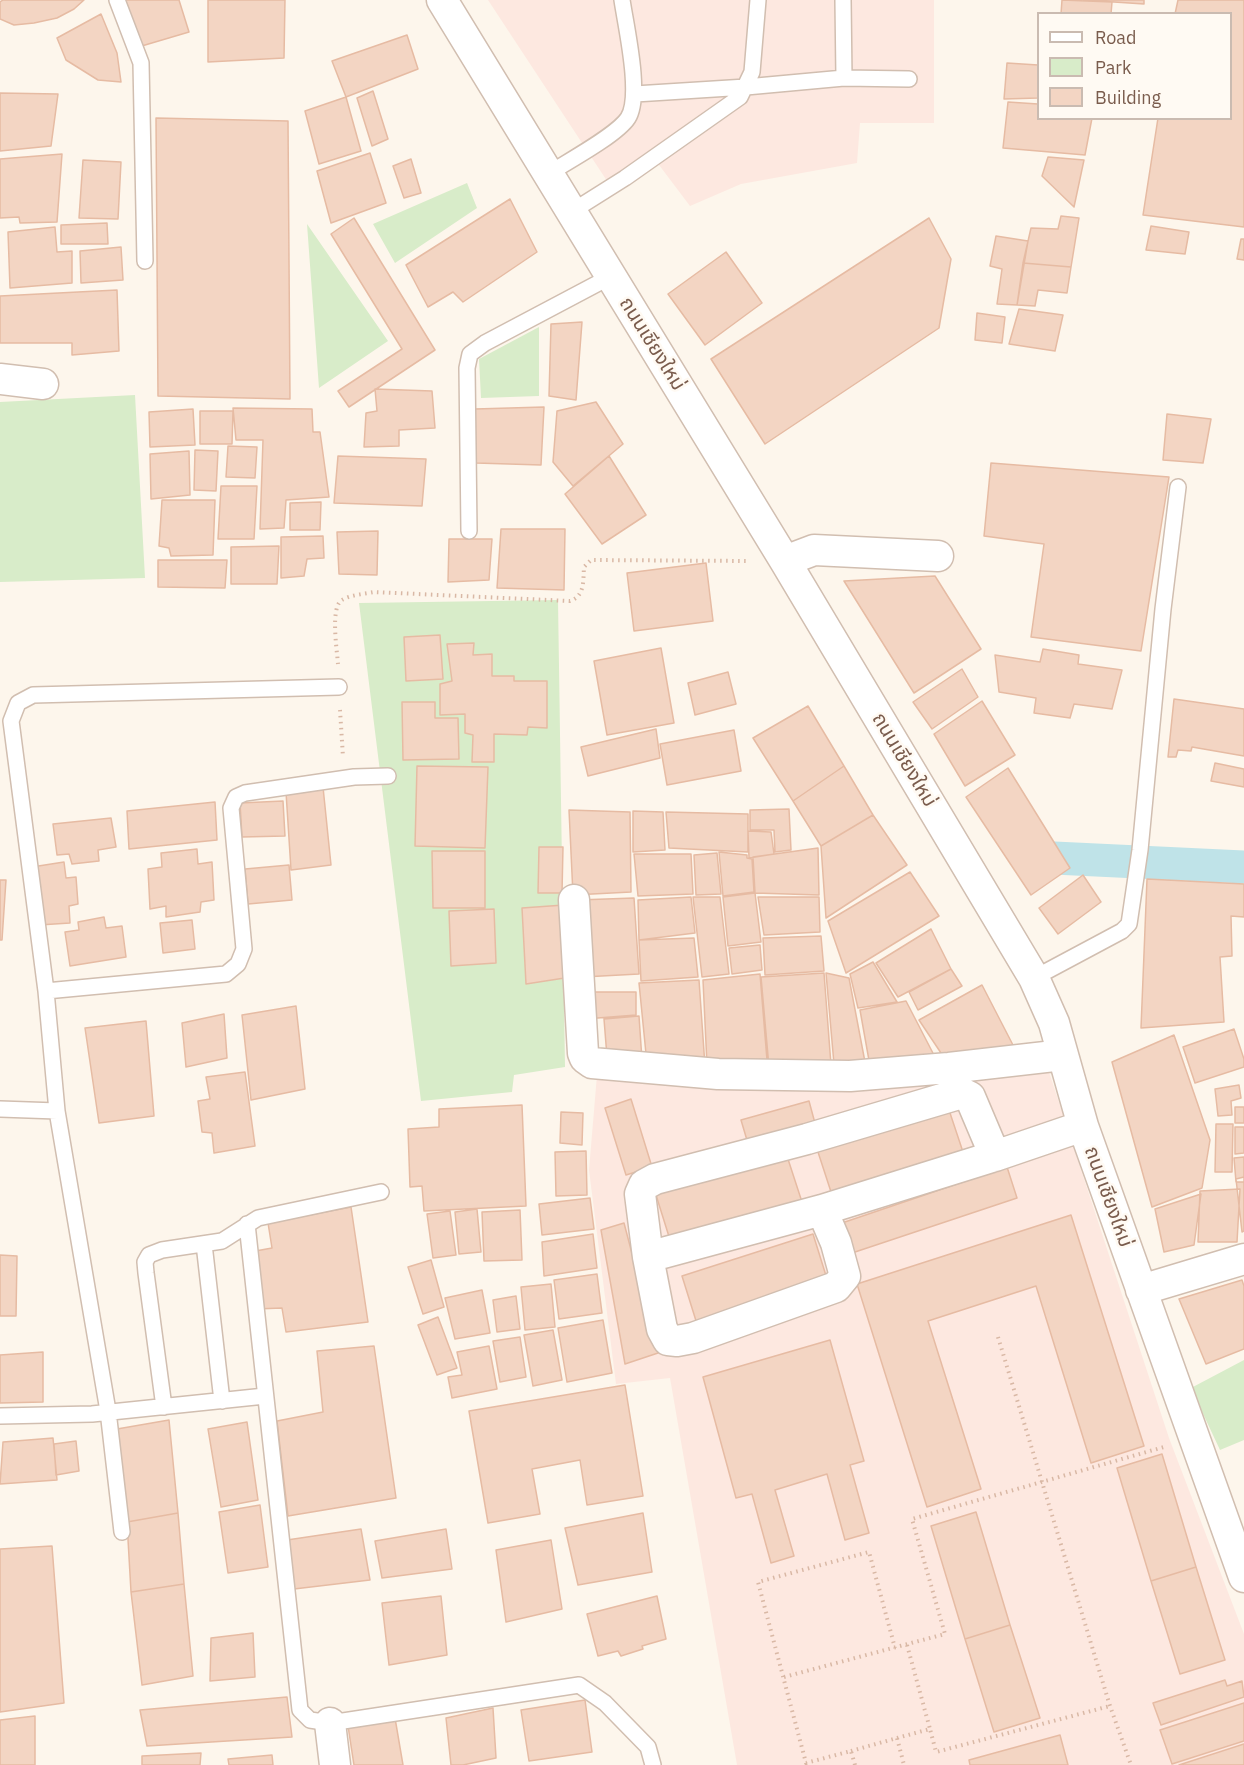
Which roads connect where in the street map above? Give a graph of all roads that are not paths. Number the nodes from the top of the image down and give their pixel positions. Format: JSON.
{"nodes":[{"id":1,"x":117,"y":0,"type":"edge"},
{"id":2,"x":442,"y":0,"type":"edge"},
{"id":3,"x":622,"y":0,"type":"edge"},
{"id":4,"x":758,"y":0,"type":"edge"},
{"id":5,"x":843,"y":0,"type":"edge"},
{"id":6,"x":844,"y":78,"type":"junction"},
{"id":7,"x":909,"y":79,"type":"dead end"},
{"id":8,"x":746,"y":87,"type":"junction"},
{"id":9,"x":635,"y":94,"type":"junction"},
{"id":10,"x":548,"y":174,"type":"junction"},
{"id":11,"x":571,"y":212,"type":"junction"},
{"id":12,"x":144,"y":261,"type":"dead end"},
{"id":13,"x":608,"y":273,"type":"junction"},
{"id":14,"x":0,"y":379,"type":"edge"},
{"id":15,"x":43,"y":384,"type":"dead end"},
{"id":16,"x":1178,"y":487,"type":"dead end"},
{"id":17,"x":469,"y":531,"type":"dead end"},
{"id":18,"x":938,"y":556,"type":"dead end"},
{"id":19,"x":785,"y":561,"type":"junction"},
{"id":20,"x":339,"y":687,"type":"dead end"},
{"id":21,"x":386,"y":776,"type":"dead end"},
{"id":22,"x":574,"y":900,"type":"dead end"},
{"id":23,"x":1034,"y":978,"type":"junction"},
{"id":24,"x":46,"y":991,"type":"junction"},
{"id":25,"x":1063,"y":1055,"type":"junction"},
{"id":26,"x":0,"y":1109,"type":"edge"},
{"id":27,"x":57,"y":1111,"type":"junction"},
{"id":28,"x":1083,"y":1126,"type":"junction"},
{"id":29,"x":995,"y":1156,"type":"junction"},
{"id":30,"x":381,"y":1192,"type":"dead end"},
{"id":31,"x":822,"y":1210,"type":"junction"},
{"id":32,"x":247,"y":1224,"type":"junction"},
{"id":33,"x":204,"y":1244,"type":"junction"},
{"id":34,"x":648,"y":1257,"type":"junction"},
{"id":35,"x":1244,"y":1259,"type":"edge"},
{"id":36,"x":1141,"y":1290,"type":"junction"},
{"id":37,"x":265,"y":1396,"type":"junction"},
{"id":38,"x":222,"y":1401,"type":"junction"},
{"id":39,"x":164,"y":1407,"type":"junction"},
{"id":40,"x":108,"y":1411,"type":"junction"},
{"id":41,"x":0,"y":1416,"type":"edge"},
{"id":42,"x":122,"y":1532,"type":"dead end"},
{"id":43,"x":1244,"y":1577,"type":"edge"},
{"id":44,"x":330,"y":1723,"type":"junction"},
{"id":45,"x":336,"y":1765,"type":"edge"},
{"id":46,"x":653,"y":1765,"type":"edge"}],
"edges":[{"from":1,"to":12,"type":"lane"},
{"from":2,"to":10,"type":"street","name":"ถนนเชียงใหม่"},
{"from":3,"to":9,"type":"lane"},
{"from":4,"to":8,"type":"lane"},
{"from":5,"to":6,"type":"lane"},
{"from":6,"to":7,"type":"lane"},
{"from":6,"to":8,"type":"lane"},
{"from":8,"to":9,"type":"lane"},
{"from":8,"to":11,"type":"lane"},
{"from":9,"to":10,"type":"lane"},
{"from":10,"to":11,"type":"street","name":"ถนนเชียงใหม่"},
{"from":11,"to":13,"type":"street","name":"ถนนเชียงใหม่"},
{"from":13,"to":17,"type":"lane"},
{"from":13,"to":19,"type":"street","name":"ถนนเชียงใหม่"},
{"from":14,"to":15,"type":"street"},
{"from":16,"to":23,"type":"lane"},
{"from":18,"to":19,"type":"street"},
{"from":19,"to":23,"type":"street","name":"ถนนเชียงใหม่"},
{"from":20,"to":24,"type":"lane"},
{"from":21,"to":24,"type":"lane"},
{"from":22,"to":25,"type":"street"},
{"from":23,"to":25,"type":"street","name":"ถนนเชียงใหม่"},
{"from":24,"to":27,"type":"lane"},
{"from":25,"to":28,"type":"street","name":"ถนนเชียงใหม่"},
{"from":26,"to":27,"type":"lane"},
{"from":27,"to":40,"type":"lane"},
{"from":28,"to":29,"type":"street"},
{"from":28,"to":36,"type":"street","name":"ถนนเชียงใหม่"},
{"from":29,"to":31,"type":"street"},
{"from":29,"to":34,"type":"street"},
{"from":30,"to":32,"type":"lane"},
{"from":31,"to":34,"type":"street"},
{"from":31,"to":34,"type":"street"},
{"from":32,"to":33,"type":"lane"},
{"from":32,"to":37,"type":"lane"},
{"from":33,"to":38,"type":"lane"},
{"from":33,"to":39,"type":"lane"},
{"from":35,"to":36,"type":"street"},
{"from":36,"to":43,"type":"street","name":"ถนนเชียงใหม่"},
{"from":37,"to":38,"type":"lane"},
{"from":37,"to":44,"type":"lane"},
{"from":38,"to":39,"type":"lane"},
{"from":39,"to":40,"type":"lane"},
{"from":40,"to":41,"type":"lane"},
{"from":40,"to":42,"type":"lane"},
{"from":44,"to":45,"type":"street"},
{"from":44,"to":46,"type":"lane"}]}
